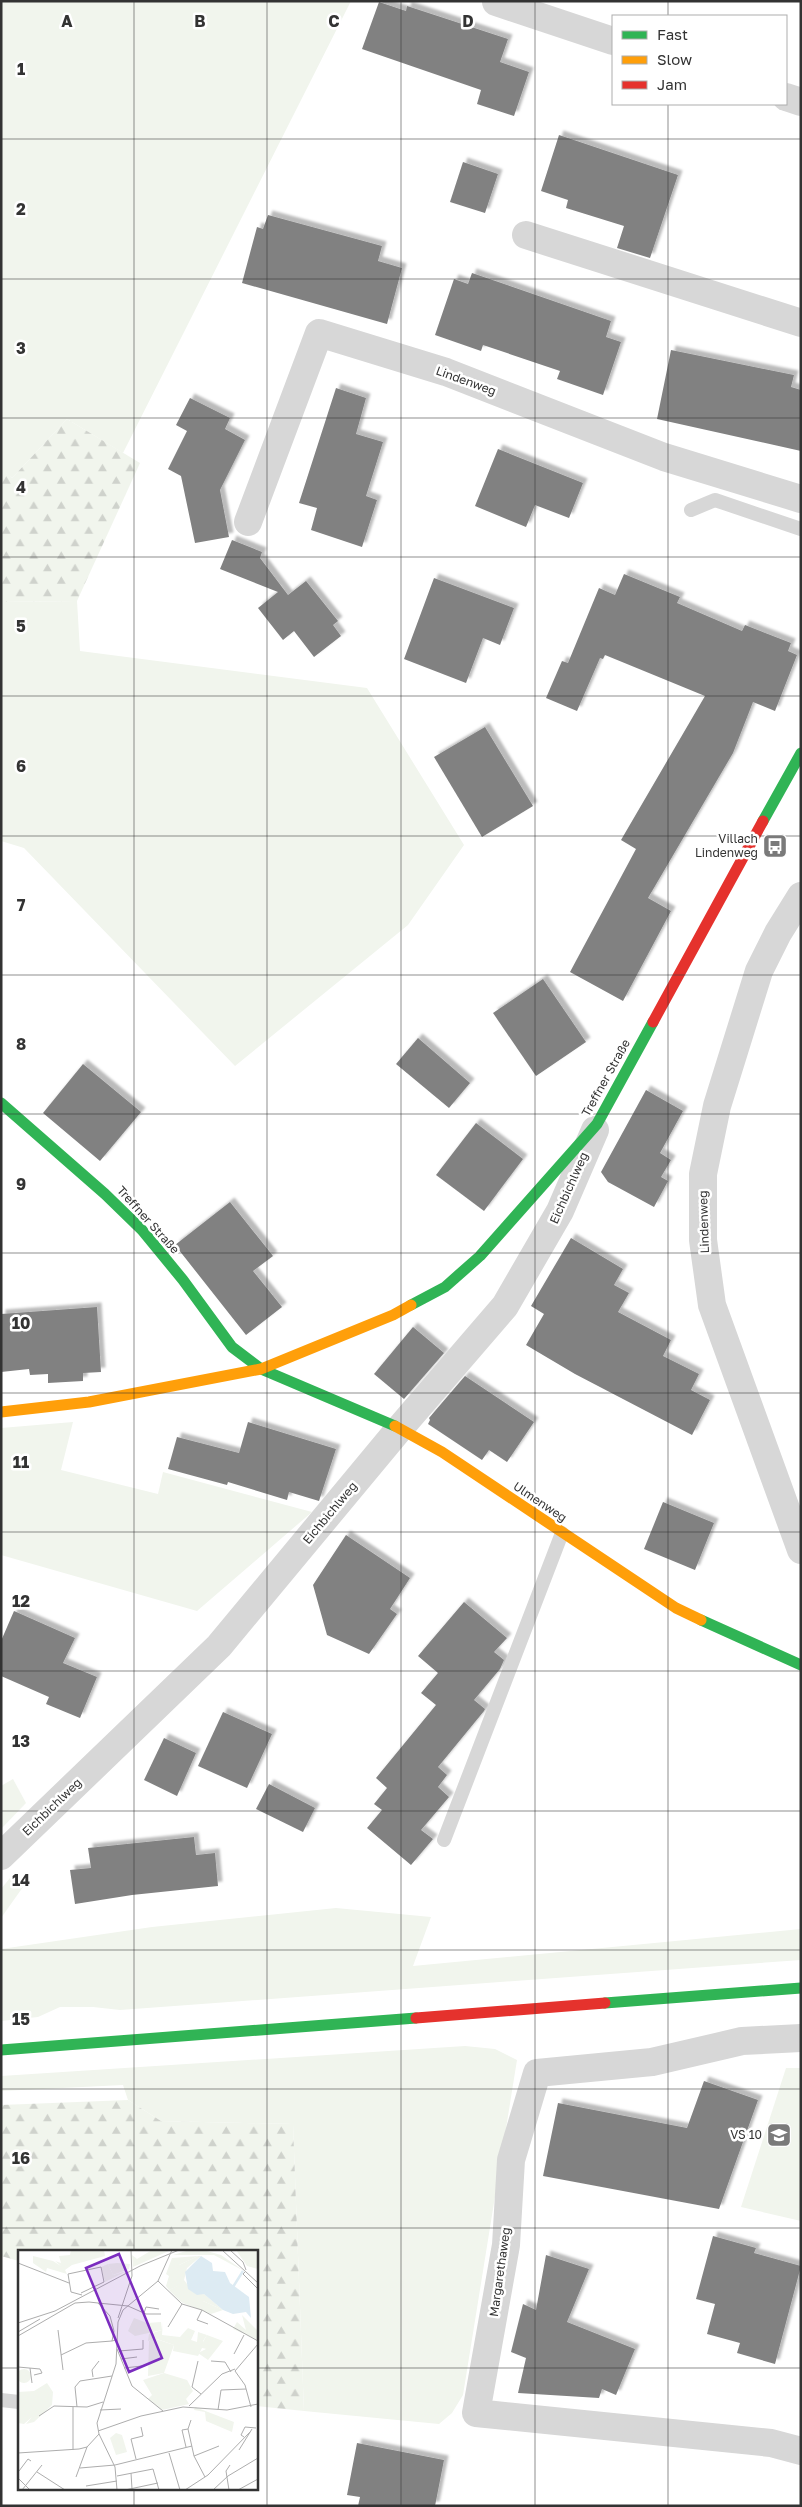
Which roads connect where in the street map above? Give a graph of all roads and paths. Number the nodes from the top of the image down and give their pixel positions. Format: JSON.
{"nodes":[{"id":1,"x":496,"y":2,"type":"edge"},
{"id":2,"x":612,"y":40,"type":"edge"},
{"id":3,"x":787,"y":97,"type":"edge"},
{"id":4,"x":801,"y":102,"type":"edge"},
{"id":5,"x":526,"y":235,"type":"dead end"},
{"id":6,"x":801,"y":323,"type":"edge"},
{"id":7,"x":801,"y":500,"type":"edge"},
{"id":8,"x":691,"y":510,"type":"dead end"},
{"id":9,"x":248,"y":522,"type":"dead end"},
{"id":10,"x":801,"y":529,"type":"edge"},
{"id":11,"x":800,"y":756,"type":"edge"},
{"id":12,"x":801,"y":896,"type":"edge"},
{"id":13,"x":1,"y":1103,"type":"edge"},
{"id":14,"x":597,"y":1124,"type":"junction"},
{"id":15,"x":261,"y":1369,"type":"junction"},
{"id":16,"x":1,"y":1412,"type":"edge"},
{"id":17,"x":400,"y":1428,"type":"junction"},
{"id":18,"x":562,"y":1533,"type":"junction"},
{"id":19,"x":801,"y":1550,"type":"edge"},
{"id":20,"x":801,"y":1665,"type":"edge"},
{"id":21,"x":444,"y":1840,"type":"dead end"},
{"id":22,"x":1,"y":1856,"type":"edge"},
{"id":23,"x":801,"y":1988,"type":"edge"},
{"id":24,"x":801,"y":2038,"type":"edge"},
{"id":25,"x":1,"y":2050,"type":"edge"},
{"id":26,"x":1,"y":2400,"type":"edge"},
{"id":27,"x":18,"y":2402,"type":"edge"},
{"id":28,"x":801,"y":2451,"type":"edge"}],
"edges":[{"from":1,"to":2,"type":"street"},
{"from":3,"to":4,"type":"street"},
{"from":5,"to":6,"type":"street"},
{"from":7,"to":9,"type":"street","name":"Lindenweg"},
{"from":8,"to":10,"type":"lane"},
{"from":11,"to":14,"type":"street","name":"Treffner Straße"},
{"from":12,"to":19,"type":"street","name":"Lindenweg"},
{"from":13,"to":15,"type":"street","name":"Treffner Straße"},
{"from":14,"to":15,"type":"street","name":"Treffner Straße"},
{"from":14,"to":17,"type":"street","name":"Eichbichlweg"},
{"from":15,"to":16,"type":"street","name":"Treffner Straße"},
{"from":15,"to":17,"type":"street","name":"Ulmenweg"},
{"from":17,"to":18,"type":"street","name":"Ulmenweg"},
{"from":17,"to":22,"type":"street","name":"Eichbichlweg"},
{"from":18,"to":20,"type":"street","name":"Ulmenweg"},
{"from":18,"to":21,"type":"lane"},
{"from":23,"to":25,"type":"street"},
{"from":24,"to":28,"type":"street","name":"Margarethaweg"},
{"from":26,"to":27,"type":"lane"}]}
